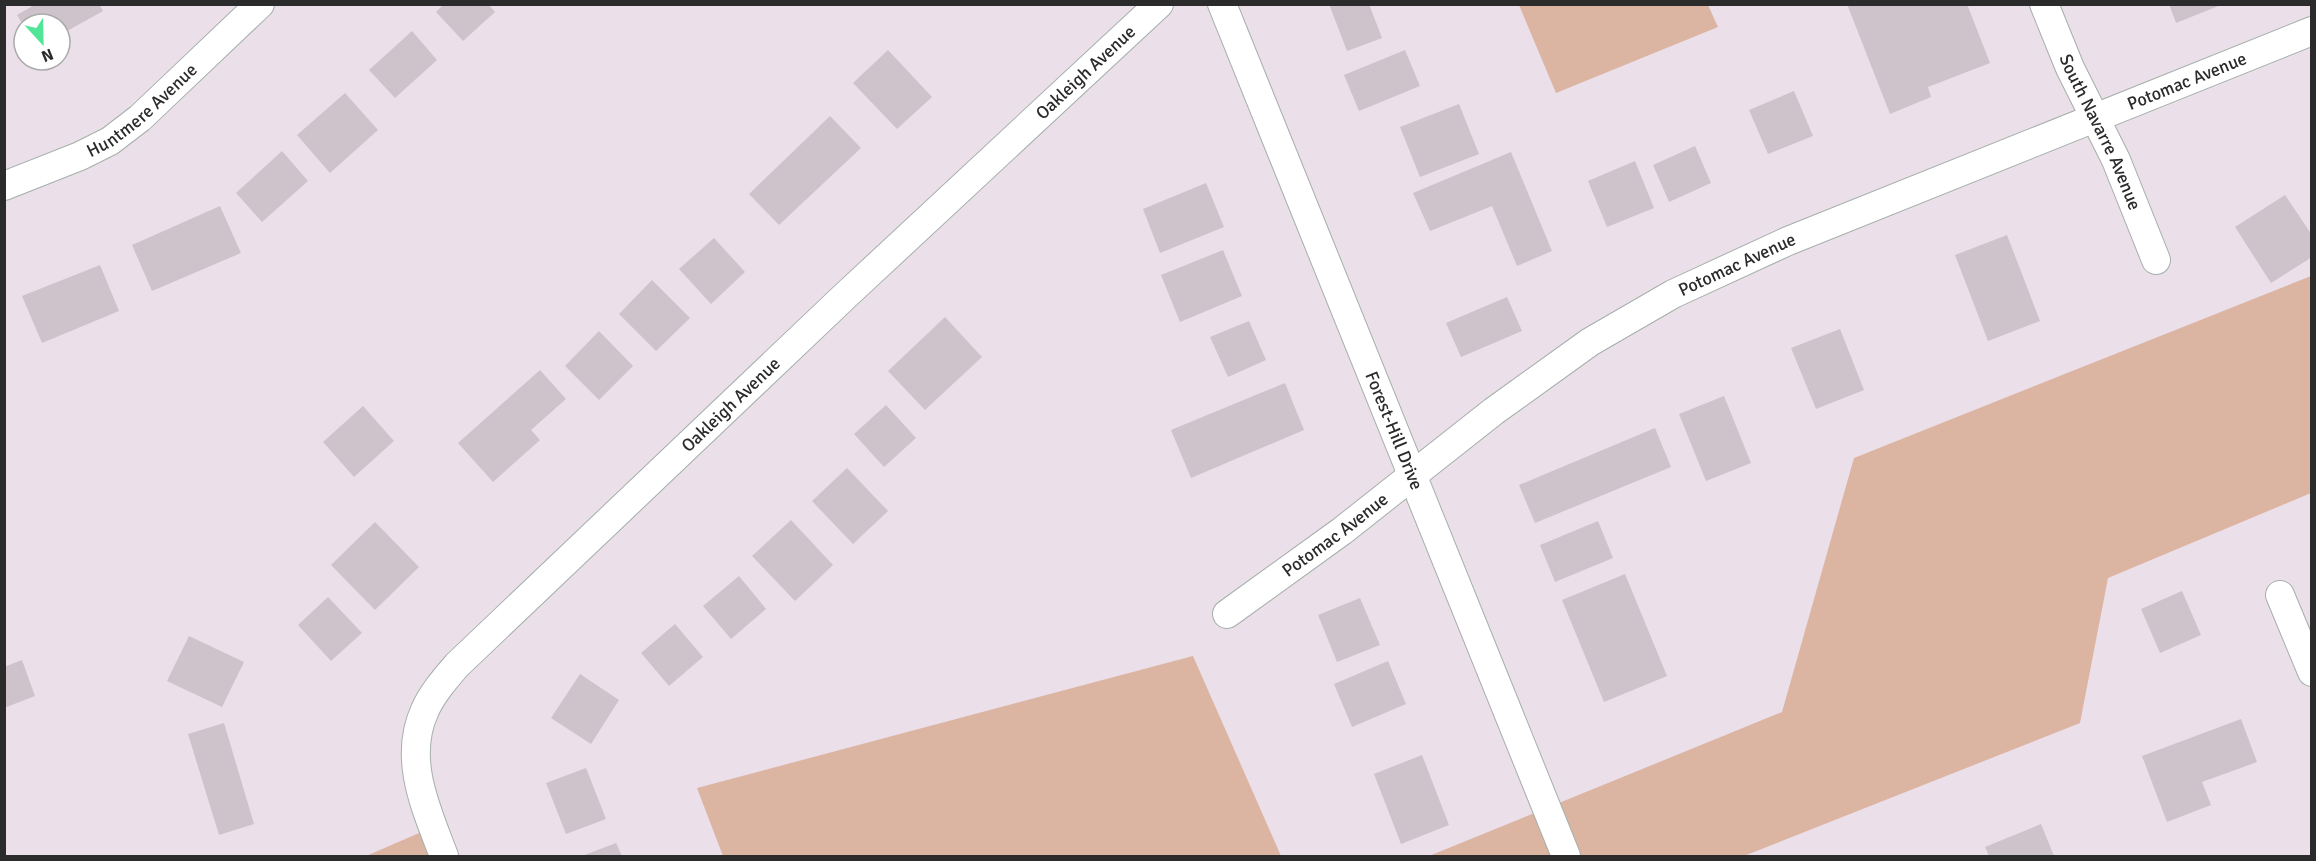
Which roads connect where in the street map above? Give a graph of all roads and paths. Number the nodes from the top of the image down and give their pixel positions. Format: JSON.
{"nodes":[{"id":1,"x":260,"y":4,"type":"edge"},
{"id":2,"x":1159,"y":4,"type":"edge"},
{"id":3,"x":1222,"y":4,"type":"edge"},
{"id":4,"x":2044,"y":4,"type":"edge"},
{"id":5,"x":2312,"y":31,"type":"edge"},
{"id":6,"x":2095,"y":118,"type":"junction"},
{"id":7,"x":4,"y":186,"type":"edge"},
{"id":8,"x":2156,"y":260,"type":"dead end"},
{"id":9,"x":1412,"y":476,"type":"junction"},
{"id":10,"x":2280,"y":595,"type":"dead end"},
{"id":11,"x":1227,"y":614,"type":"dead end"},
{"id":12,"x":2312,"y":672,"type":"edge"},
{"id":13,"x":444,"y":856,"type":"edge"},
{"id":14,"x":1566,"y":856,"type":"edge"}],
"edges":[{"from":1,"to":7,"type":"street","name":"Huntmere Avenue"},
{"from":2,"to":13,"type":"street","name":"Oakleigh Avenue"},
{"from":3,"to":9,"type":"street","name":"Forest-Hill Drive"},
{"from":4,"to":6,"type":"street","name":"South Navarre Avenue"},
{"from":5,"to":6,"type":"street","name":"Potomac Avenue"},
{"from":6,"to":8,"type":"street","name":"South Navarre Avenue"},
{"from":6,"to":9,"type":"street","name":"Potomac Avenue"},
{"from":9,"to":11,"type":"street","name":"Potomac Avenue"},
{"from":9,"to":14,"type":"street","name":"Forest-Hill Drive"},
{"from":10,"to":12,"type":"street"}]}
